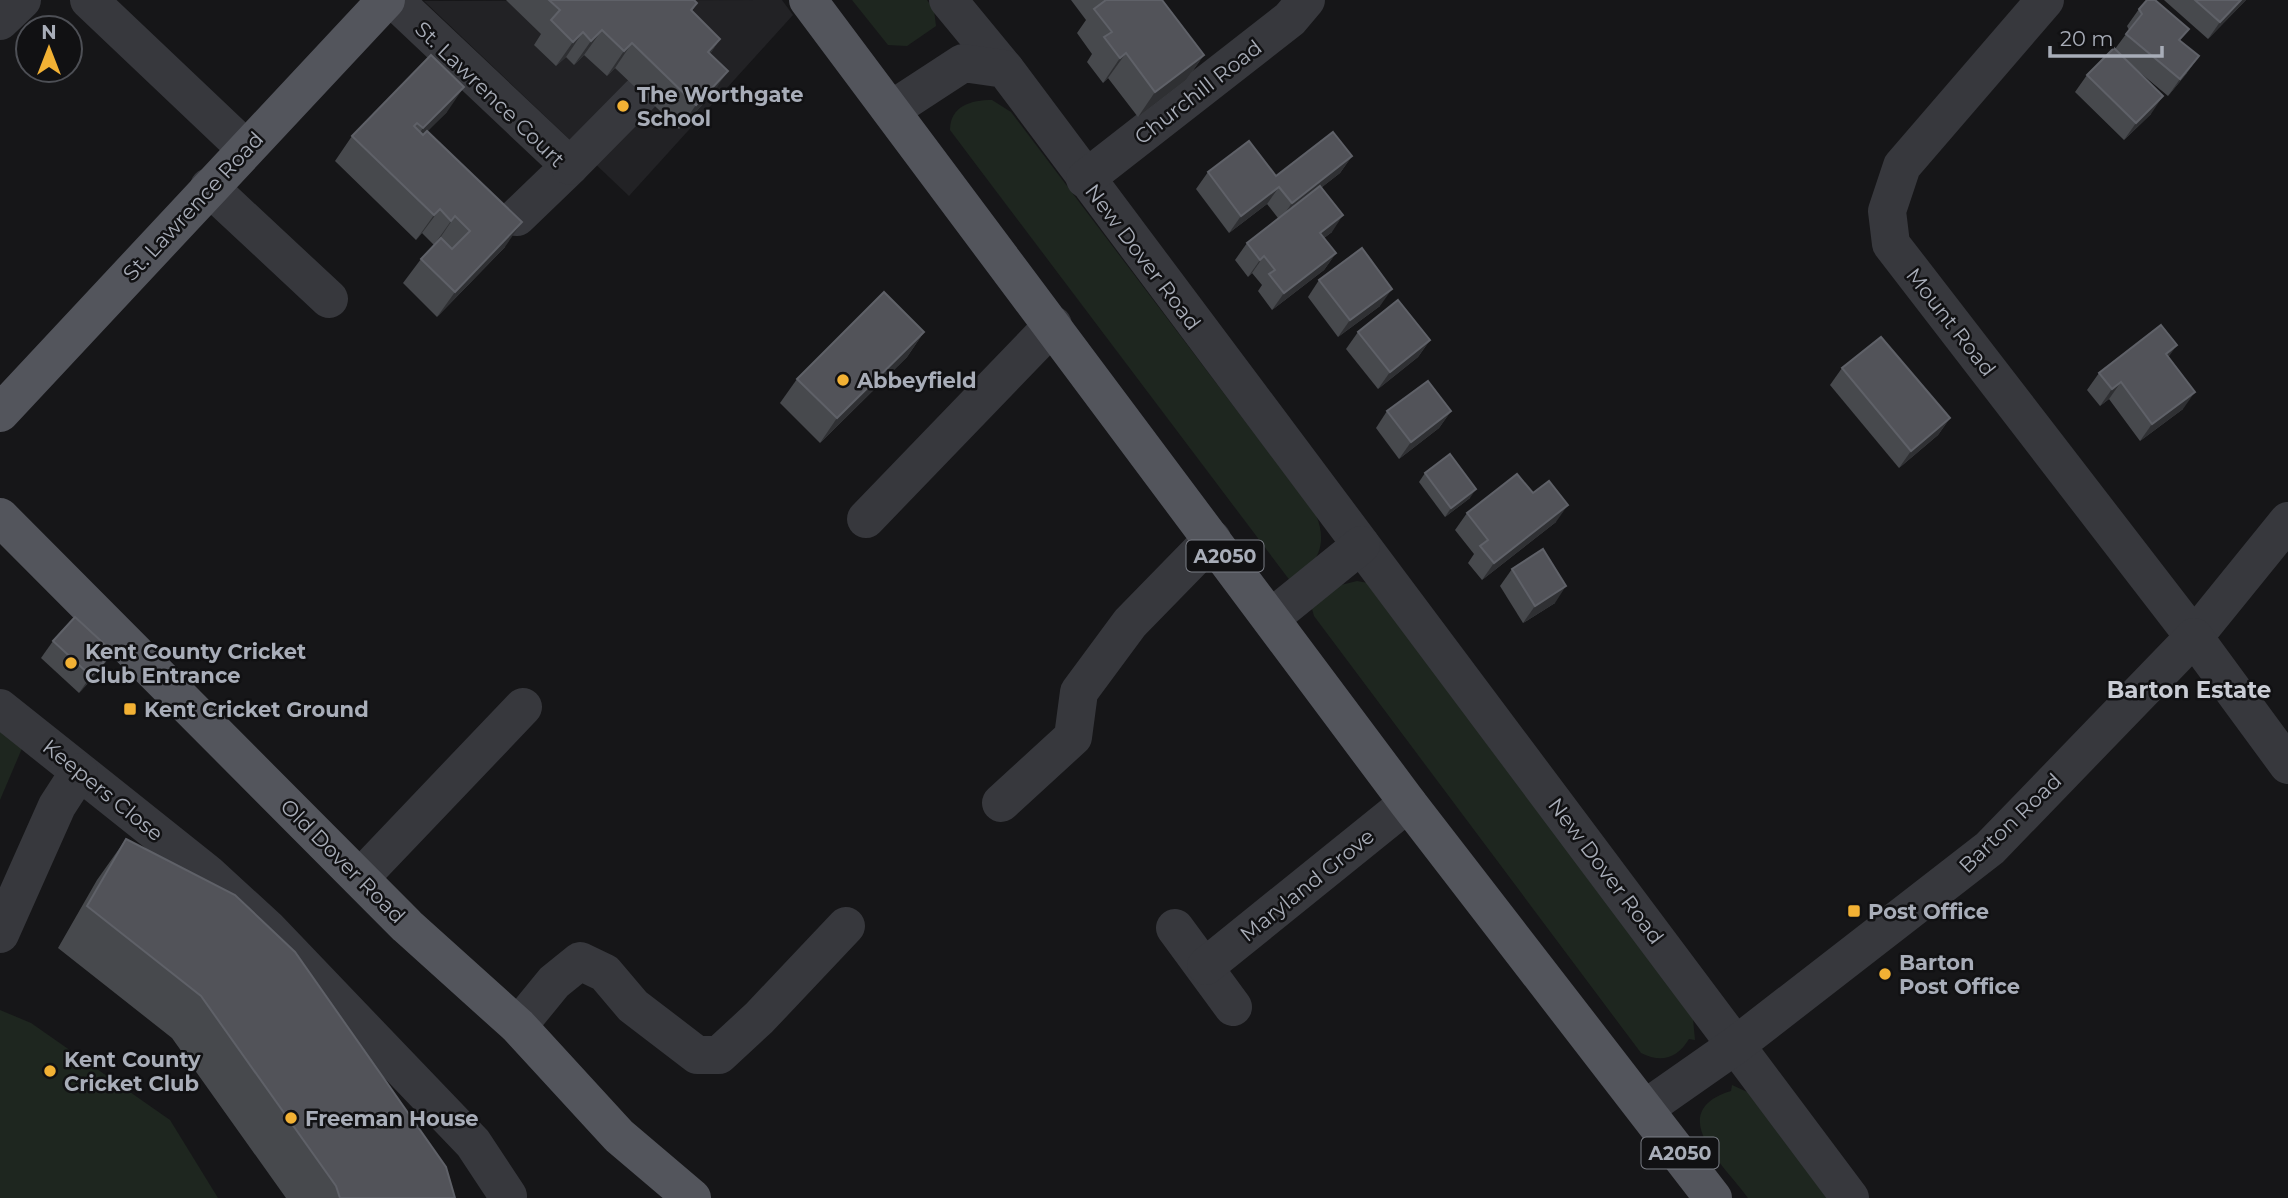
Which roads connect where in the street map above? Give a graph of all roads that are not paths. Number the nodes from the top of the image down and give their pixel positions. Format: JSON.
{"nodes":[{"id":1,"x":22,"y":0,"type":"edge"},
{"id":2,"x":89,"y":0,"type":"edge"},
{"id":3,"x":386,"y":0,"type":"edge"},
{"id":4,"x":394,"y":0,"type":"edge"},
{"id":5,"x":808,"y":0,"type":"edge"},
{"id":6,"x":946,"y":0,"type":"edge"},
{"id":7,"x":1306,"y":0,"type":"edge"},
{"id":8,"x":2045,"y":0,"type":"edge"},
{"id":9,"x":0,"y":21,"type":"edge"},
{"id":10,"x":963,"y":63,"type":"junction"},
{"id":11,"x":1005,"y":69,"type":"junction"},
{"id":12,"x":640,"y":95,"type":"dead end"},
{"id":13,"x":891,"y":110,"type":"junction"},
{"id":14,"x":246,"y":149,"type":"junction"},
{"id":15,"x":570,"y":166,"type":"junction"},
{"id":16,"x":1085,"y":179,"type":"junction"},
{"id":17,"x":209,"y":187,"type":"junction"},
{"id":18,"x":517,"y":217,"type":"edge"},
{"id":19,"x":329,"y":299,"type":"dead end"},
{"id":20,"x":1053,"y":326,"type":"junction"},
{"id":21,"x":0,"y":413,"type":"edge"},
{"id":22,"x":0,"y":517,"type":"edge"},
{"id":23,"x":866,"y":519,"type":"dead end"},
{"id":24,"x":2288,"y":521,"type":"edge"},
{"id":25,"x":1212,"y":539,"type":"junction"},
{"id":26,"x":1361,"y":545,"type":"junction"},
{"id":27,"x":1271,"y":618,"type":"junction"},
{"id":28,"x":2194,"y":637,"type":"junction"},
{"id":29,"x":523,"y":707,"type":"dead end"},
{"id":30,"x":0,"y":708,"type":"edge"},
{"id":31,"x":2288,"y":765,"type":"edge"},
{"id":32,"x":79,"y":772,"type":"junction"},
{"id":33,"x":1001,"y":803,"type":"dead end"},
{"id":34,"x":1408,"y":803,"type":"junction"},
{"id":35,"x":360,"y":878,"type":"junction"},
{"id":36,"x":846,"y":926,"type":"dead end"},
{"id":37,"x":1175,"y":928,"type":"dead end"},
{"id":38,"x":0,"y":934,"type":"edge"},
{"id":39,"x":1206,"y":966,"type":"junction"},
{"id":40,"x":1233,"y":1007,"type":"dead end"},
{"id":41,"x":517,"y":1026,"type":"junction"},
{"id":42,"x":1735,"y":1045,"type":"junction"},
{"id":43,"x":1646,"y":1108,"type":"junction"},
{"id":44,"x":509,"y":1196,"type":"dead end"},
{"id":45,"x":692,"y":1198,"type":"edge"},
{"id":46,"x":1713,"y":1198,"type":"edge"},
{"id":47,"x":1850,"y":1198,"type":"edge"}],
"edges":[{"from":1,"to":9,"type":"street"},
{"from":2,"to":14,"type":"street"},
{"from":3,"to":14,"type":"main road","name":"St. Lawrence Road"},
{"from":4,"to":15,"type":"street","name":"St. Lawrence Court"},
{"from":5,"to":13,"type":"main road","number":"A2050"},
{"from":6,"to":10,"type":"street"},
{"from":6,"to":11,"type":"street","name":"New Dover Road"},
{"from":7,"to":16,"type":"street","name":"Churchill Road"},
{"from":8,"to":28,"type":"street","name":"Mount Road"},
{"from":10,"to":11,"type":"street"},
{"from":10,"to":13,"type":"street"},
{"from":11,"to":16,"type":"street","name":"New Dover Road"},
{"from":12,"to":15,"type":"street"},
{"from":13,"to":20,"type":"main road","number":"A2050"},
{"from":14,"to":17,"type":"main road","name":"St. Lawrence Road"},
{"from":15,"to":18,"type":"street","name":"St. Lawrence Court"},
{"from":16,"to":26,"type":"street","name":"New Dover Road"},
{"from":17,"to":19,"type":"street"},
{"from":17,"to":21,"type":"main road","name":"St. Lawrence Road"},
{"from":20,"to":23,"type":"street"},
{"from":20,"to":25,"type":"main road","number":"A2050"},
{"from":22,"to":35,"type":"main road","name":"Old Dover Road"},
{"from":24,"to":28,"type":"street","name":"Barton Road"},
{"from":25,"to":27,"type":"main road","number":"A2050"},
{"from":25,"to":33,"type":"street"},
{"from":26,"to":27,"type":"street"},
{"from":26,"to":42,"type":"street","name":"New Dover Road"},
{"from":27,"to":34,"type":"main road","number":"A2050"},
{"from":28,"to":31,"type":"street"},
{"from":28,"to":42,"type":"street","name":"Barton Road"},
{"from":29,"to":35,"type":"street"},
{"from":30,"to":32,"type":"street","name":"Keepers Close"},
{"from":32,"to":38,"type":"street"},
{"from":32,"to":44,"type":"street","name":"Keepers Close"},
{"from":34,"to":39,"type":"street","name":"Maryland Grove"},
{"from":34,"to":43,"type":"main road","number":"A2050"},
{"from":35,"to":41,"type":"main road","name":"Old Dover Road"},
{"from":36,"to":41,"type":"street"},
{"from":37,"to":39,"type":"street"},
{"from":39,"to":40,"type":"street"},
{"from":41,"to":45,"type":"main road","name":"Old Dover Road"},
{"from":42,"to":43,"type":"street","name":"Barton Road"},
{"from":42,"to":47,"type":"street","name":"New Dover Road"},
{"from":43,"to":46,"type":"main road","number":"A2050"}]}
